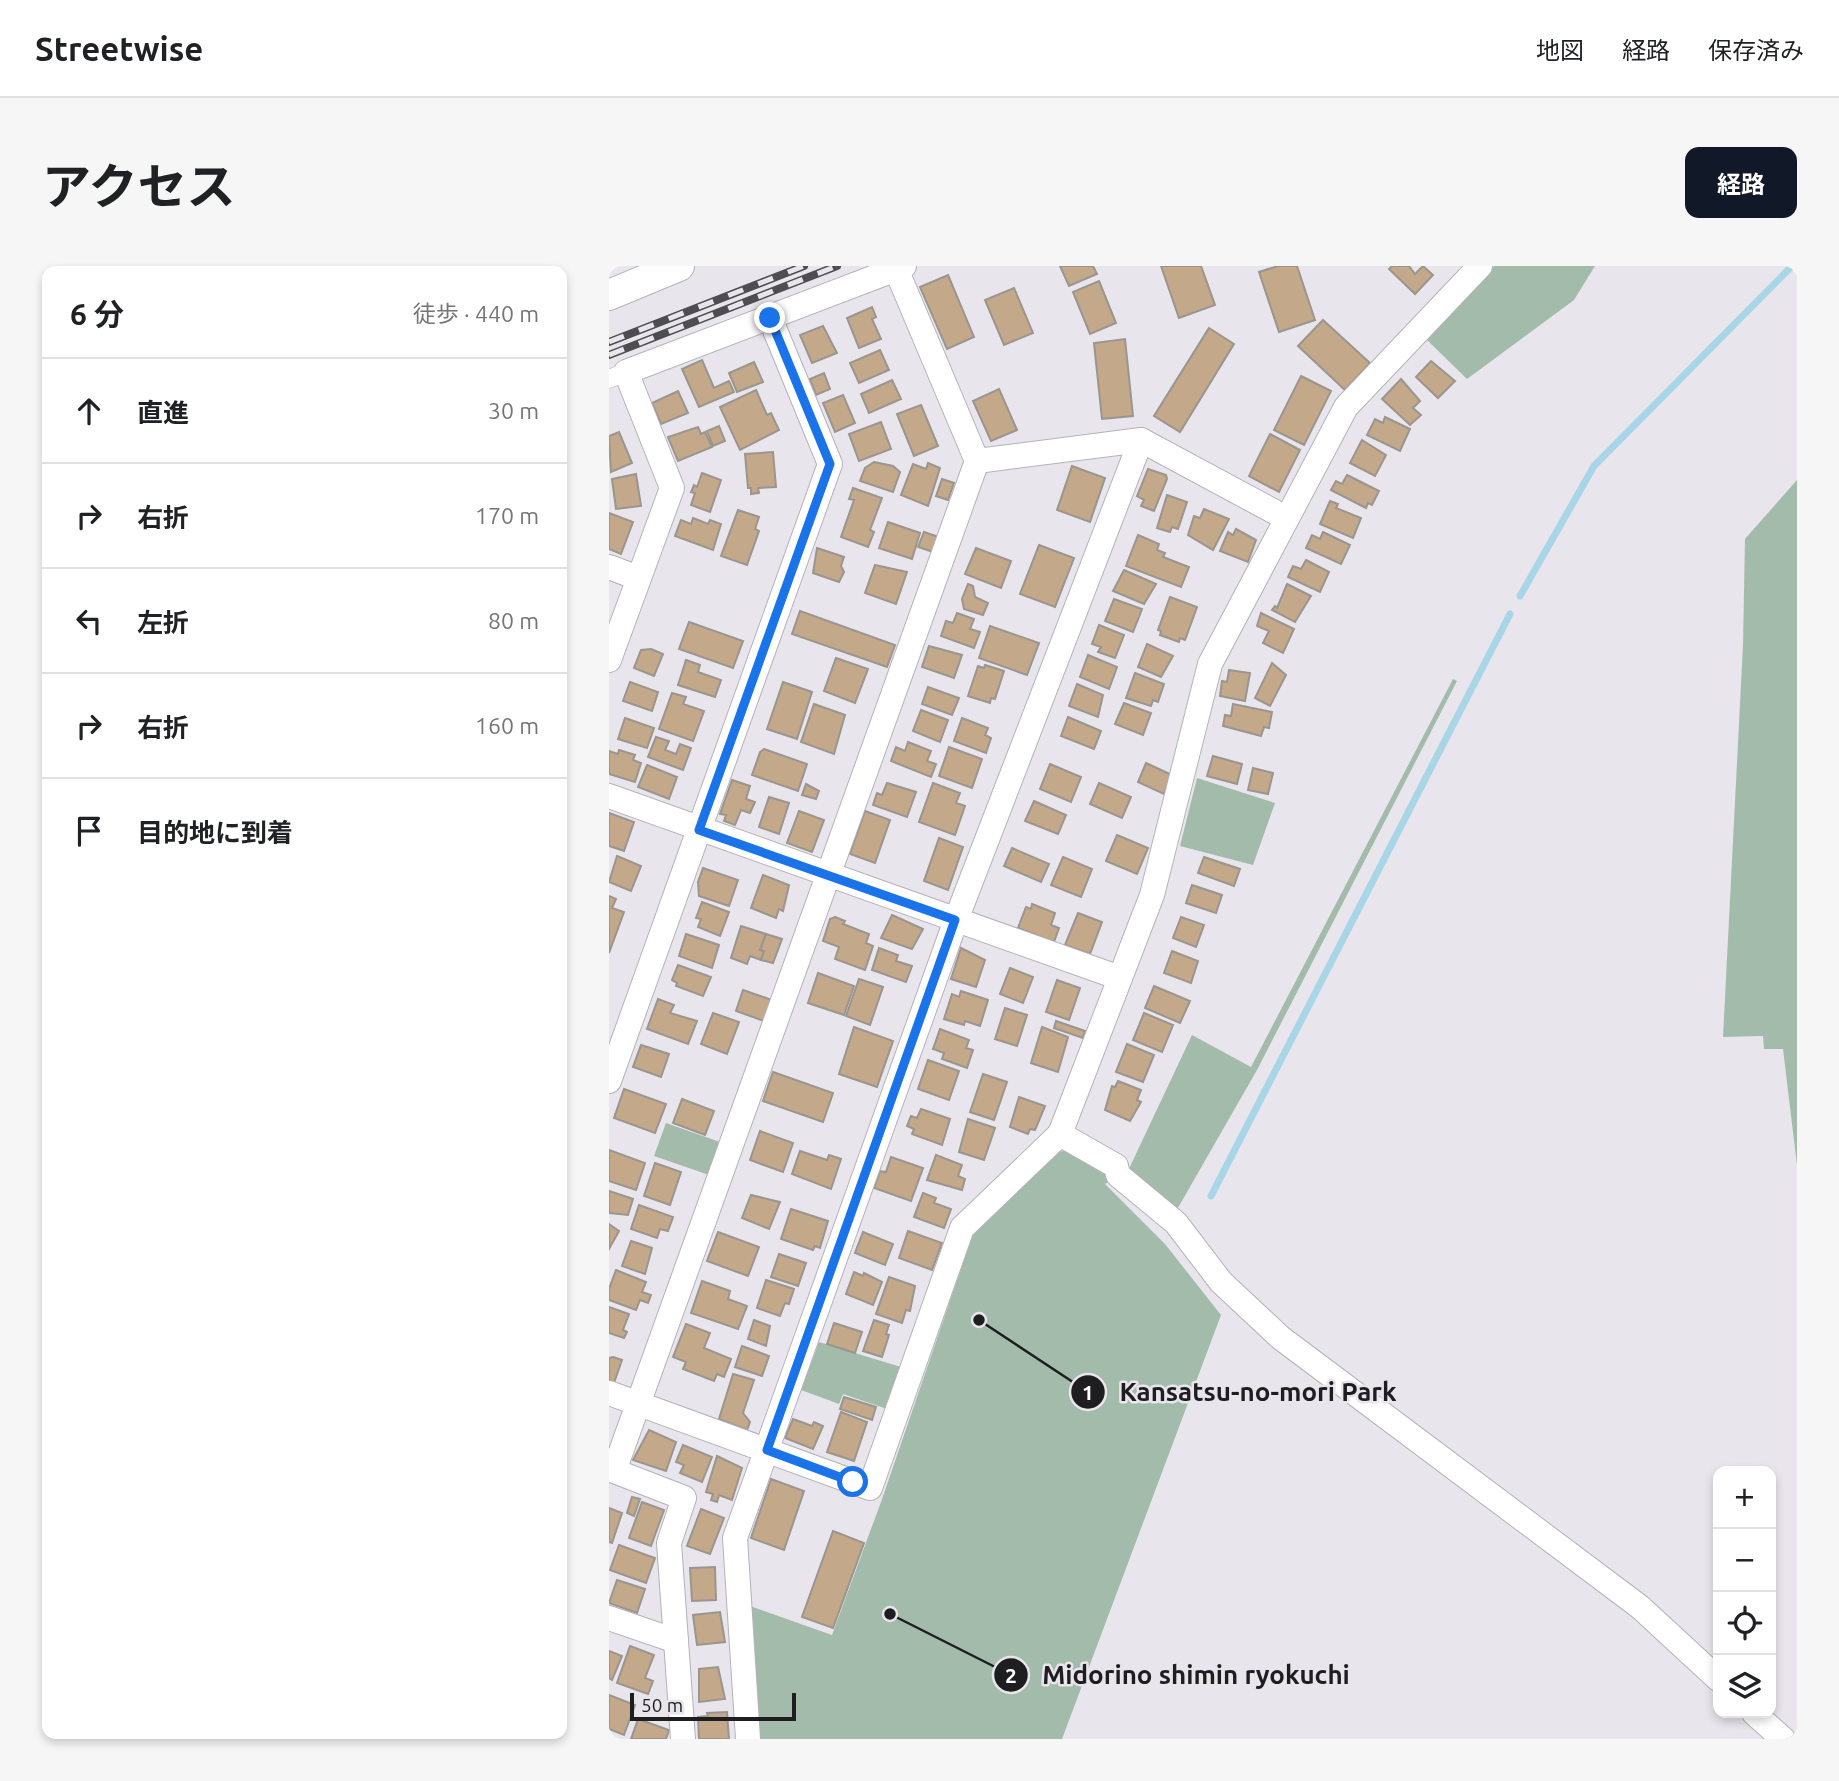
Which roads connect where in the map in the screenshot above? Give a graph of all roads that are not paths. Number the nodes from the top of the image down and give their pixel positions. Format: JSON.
{"nodes":[{"id":1,"x":679,"y":266,"type":"edge"},
{"id":2,"x":1480,"y":266,"type":"edge"},
{"id":3,"x":900,"y":267,"type":"edge"},
{"id":4,"x":609,"y":295,"type":"edge"},
{"id":5,"x":770,"y":318,"type":"junction"},
{"id":6,"x":617,"y":376,"type":"edge"},
{"id":7,"x":1142,"y":440,"type":"junction"},
{"id":8,"x":977,"y":461,"type":"junction"},
{"id":9,"x":1286,"y":518,"type":"junction"},
{"id":10,"x":609,"y":567,"type":"edge"},
{"id":11,"x":638,"y":578,"type":"junction"},
{"id":12,"x":609,"y":660,"type":"edge"},
{"id":13,"x":609,"y":796,"type":"edge"},
{"id":14,"x":699,"y":830,"type":"junction"},
{"id":15,"x":828,"y":874,"type":"junction"},
{"id":16,"x":955,"y":920,"type":"junction"},
{"id":17,"x":1120,"y":978,"type":"junction"},
{"id":18,"x":609,"y":1081,"type":"edge"},
{"id":19,"x":1061,"y":1134,"type":"junction"},
{"id":20,"x":609,"y":1393,"type":"edge"},
{"id":21,"x":640,"y":1404,"type":"junction"},
{"id":22,"x":767,"y":1450,"type":"junction"},
{"id":23,"x":612,"y":1470,"type":"edge"},
{"id":24,"x":609,"y":1618,"type":"edge"},
{"id":25,"x":676,"y":1641,"type":"junction"},
{"id":26,"x":1713,"y":1674,"type":"edge"},
{"id":27,"x":1760,"y":1718,"type":"edge"},
{"id":28,"x":683,"y":1739,"type":"edge"},
{"id":29,"x":748,"y":1739,"type":"edge"},
{"id":30,"x":1783,"y":1739,"type":"edge"}],
"edges":[{"from":1,"to":4,"type":"street"},
{"from":2,"to":9,"type":"street"},
{"from":3,"to":5,"type":"street"},
{"from":3,"to":8,"type":"street"},
{"from":5,"to":6,"type":"street"},
{"from":5,"to":14,"type":"street"},
{"from":6,"to":11,"type":"street"},
{"from":7,"to":8,"type":"street"},
{"from":7,"to":9,"type":"street"},
{"from":7,"to":16,"type":"street"},
{"from":8,"to":15,"type":"street"},
{"from":9,"to":17,"type":"street"},
{"from":10,"to":11,"type":"street"},
{"from":11,"to":12,"type":"street"},
{"from":13,"to":14,"type":"street"},
{"from":14,"to":15,"type":"street"},
{"from":14,"to":18,"type":"street"},
{"from":15,"to":16,"type":"street"},
{"from":15,"to":21,"type":"street"},
{"from":16,"to":17,"type":"street"},
{"from":16,"to":22,"type":"street"},
{"from":17,"to":19,"type":"street"},
{"from":19,"to":22,"type":"street"},
{"from":19,"to":26,"type":"street"},
{"from":20,"to":21,"type":"street"},
{"from":21,"to":22,"type":"street"},
{"from":21,"to":23,"type":"street"},
{"from":22,"to":29,"type":"street"},
{"from":23,"to":25,"type":"street"},
{"from":24,"to":25,"type":"street"},
{"from":25,"to":28,"type":"street"},
{"from":27,"to":30,"type":"street"}]}
